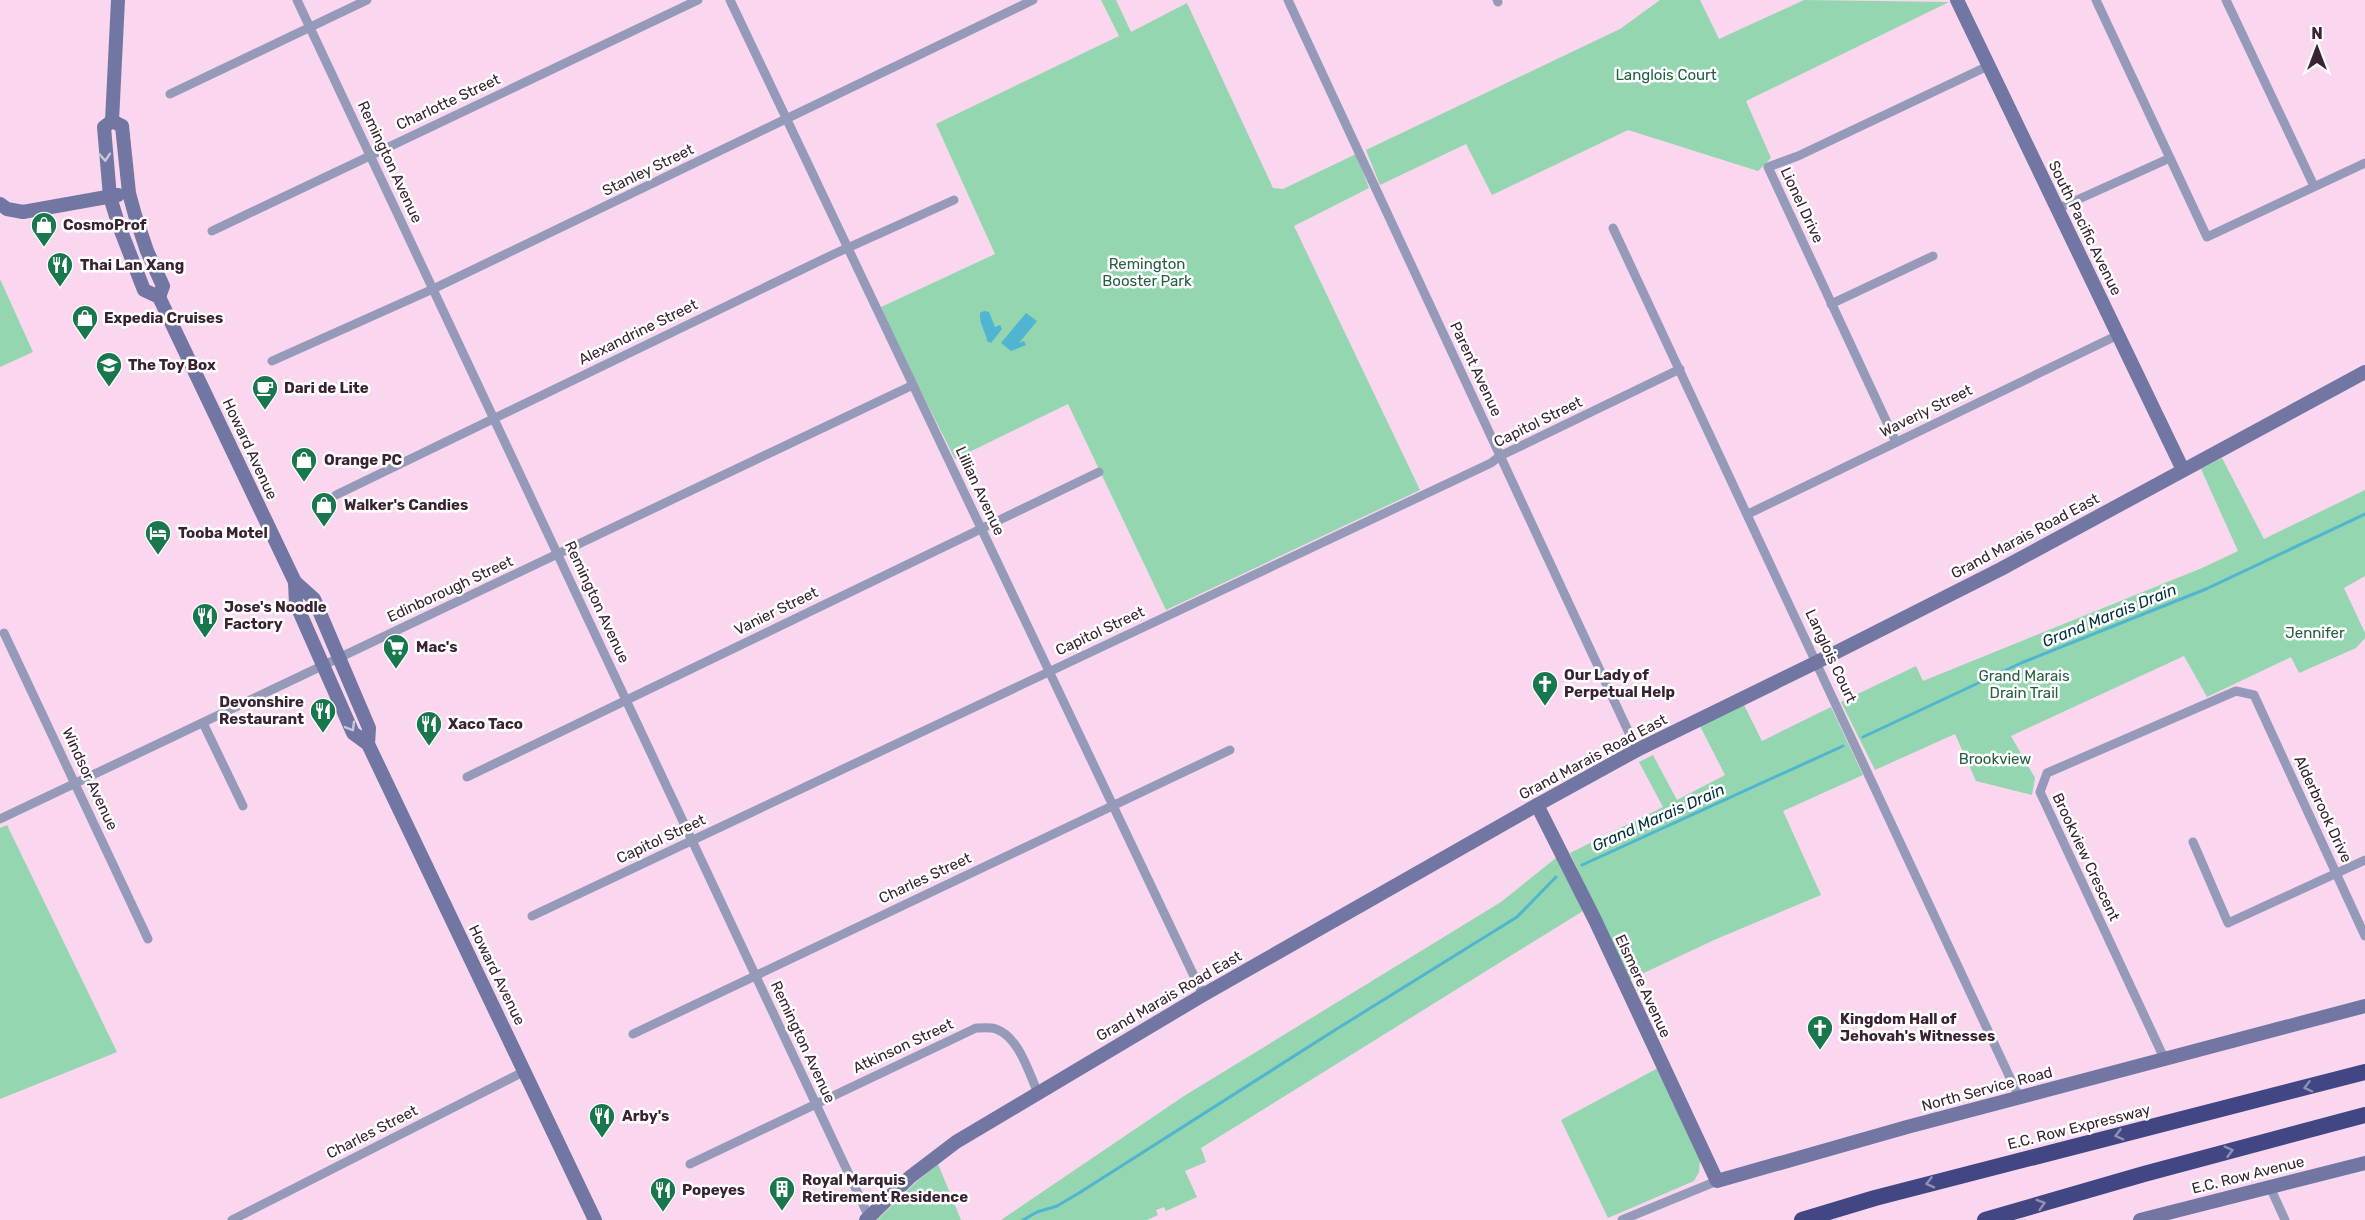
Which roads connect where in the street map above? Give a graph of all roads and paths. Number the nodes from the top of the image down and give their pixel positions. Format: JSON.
{"nodes":[{"id":1,"x":118,"y":0,"type":"edge"},
{"id":2,"x":297,"y":0,"type":"edge"},
{"id":3,"x":367,"y":0,"type":"edge"},
{"id":4,"x":698,"y":0,"type":"edge"},
{"id":5,"x":730,"y":0,"type":"edge"},
{"id":6,"x":1033,"y":0,"type":"edge"},
{"id":7,"x":1288,"y":0,"type":"edge"},
{"id":8,"x":1957,"y":0,"type":"edge"},
{"id":9,"x":2096,"y":0,"type":"edge"},
{"id":10,"x":2226,"y":0,"type":"edge"},
{"id":11,"x":310,"y":27,"type":"junction"},
{"id":12,"x":1988,"y":66,"type":"junction"},
{"id":13,"x":170,"y":94,"type":"dead end"},
{"id":14,"x":112,"y":120,"type":"junction"},
{"id":15,"x":787,"y":120,"type":"junction"},
{"id":16,"x":370,"y":156,"type":"junction"},
{"id":17,"x":2170,"y":158,"type":"junction"},
{"id":18,"x":2365,"y":163,"type":"edge"},
{"id":19,"x":2314,"y":186,"type":"junction"},
{"id":20,"x":129,"y":193,"type":"junction"},
{"id":21,"x":110,"y":197,"type":"junction"},
{"id":22,"x":954,"y":200,"type":"dead end"},
{"id":23,"x":0,"y":204,"type":"edge"},
{"id":24,"x":2057,"y":209,"type":"junction"},
{"id":25,"x":1613,"y":228,"type":"dead end"},
{"id":26,"x":212,"y":231,"type":"dead end"},
{"id":27,"x":848,"y":247,"type":"junction"},
{"id":28,"x":1933,"y":256,"type":"dead end"},
{"id":29,"x":433,"y":289,"type":"junction"},
{"id":30,"x":159,"y":297,"type":"junction"},
{"id":31,"x":1831,"y":304,"type":"junction"},
{"id":32,"x":2118,"y":335,"type":"junction"},
{"id":33,"x":272,"y":361,"type":"dead end"},
{"id":34,"x":1680,"y":369,"type":"junction"},
{"id":35,"x":2365,"y":372,"type":"edge"},
{"id":36,"x":913,"y":385,"type":"junction"},
{"id":37,"x":494,"y":418,"type":"junction"},
{"id":38,"x":1896,"y":442,"type":"junction"},
{"id":39,"x":1500,"y":456,"type":"junction"},
{"id":40,"x":2183,"y":470,"type":"junction"},
{"id":41,"x":1099,"y":472,"type":"dead end"},
{"id":42,"x":336,"y":495,"type":"dead end"},
{"id":43,"x":1748,"y":514,"type":"junction"},
{"id":44,"x":981,"y":529,"type":"junction"},
{"id":45,"x":558,"y":554,"type":"junction"},
{"id":46,"x":296,"y":582,"type":"junction"},
{"id":47,"x":4,"y":633,"type":"dead end"},
{"id":48,"x":340,"y":658,"type":"junction"},
{"id":49,"x":1817,"y":662,"type":"junction"},
{"id":50,"x":323,"y":666,"type":"junction"},
{"id":51,"x":1049,"y":672,"type":"junction"},
{"id":52,"x":2254,"y":695,"type":"joint"},
{"id":53,"x":626,"y":700,"type":"junction"},
{"id":54,"x":203,"y":723,"type":"junction"},
{"id":55,"x":368,"y":744,"type":"junction"},
{"id":56,"x":1230,"y":750,"type":"dead end"},
{"id":57,"x":1637,"y":750,"type":"junction"},
{"id":58,"x":466,"y":777,"type":"dead end"},
{"id":59,"x":75,"y":784,"type":"junction"},
{"id":60,"x":1537,"y":805,"type":"junction"},
{"id":61,"x":243,"y":806,"type":"dead end"},
{"id":62,"x":1113,"y":806,"type":"junction"},
{"id":63,"x":0,"y":819,"type":"edge"},
{"id":64,"x":692,"y":841,"type":"junction"},
{"id":65,"x":2193,"y":842,"type":"dead end"},
{"id":66,"x":2365,"y":860,"type":"edge"},
{"id":67,"x":2336,"y":873,"type":"junction"},
{"id":68,"x":532,"y":916,"type":"dead end"},
{"id":69,"x":2365,"y":936,"type":"edge"},
{"id":70,"x":148,"y":939,"type":"dead end"},
{"id":71,"x":755,"y":976,"type":"junction"},
{"id":72,"x":1203,"y":995,"type":"junction"},
{"id":73,"x":2365,"y":1006,"type":"edge"},
{"id":74,"x":633,"y":1034,"type":"dead end"},
{"id":75,"x":2164,"y":1058,"type":"junction"},
{"id":76,"x":525,"y":1071,"type":"junction"},
{"id":77,"x":2365,"y":1072,"type":"edge"},
{"id":78,"x":1038,"y":1093,"type":"junction"},
{"id":79,"x":2019,"y":1097,"type":"junction"},
{"id":80,"x":816,"y":1104,"type":"junction"},
{"id":81,"x":2365,"y":1115,"type":"edge"},
{"id":82,"x":2365,"y":1163,"type":"edge"},
{"id":83,"x":690,"y":1164,"type":"dead end"},
{"id":84,"x":1717,"y":1181,"type":"junction"},
{"id":85,"x":2270,"y":1187,"type":"junction"},
{"id":86,"x":867,"y":1218,"type":"edge"},
{"id":87,"x":232,"y":1220,"type":"edge"},
{"id":88,"x":595,"y":1220,"type":"edge"},
{"id":89,"x":1622,"y":1220,"type":"edge"},
{"id":90,"x":1802,"y":1220,"type":"edge"},
{"id":91,"x":1985,"y":1220,"type":"edge"},
{"id":92,"x":2140,"y":1220,"type":"edge"},
{"id":93,"x":2285,"y":1220,"type":"edge"}],
"edges":[{"from":1,"to":14,"type":"street","name":"Howard Avenue"},
{"from":2,"to":11,"type":"street","name":"Remington Avenue"},
{"from":3,"to":11,"type":"street"},
{"from":4,"to":16,"type":"street","name":"Charlotte Street"},
{"from":5,"to":15,"type":"street","name":"Lillian Avenue"},
{"from":6,"to":15,"type":"street","name":"Stanley Street"},
{"from":7,"to":39,"type":"street","name":"Parent Avenue"},
{"from":8,"to":12,"type":"street","name":"South Pacific Avenue"},
{"from":9,"to":17,"type":"street"},
{"from":10,"to":19,"type":"street"},
{"from":11,"to":13,"type":"street"},
{"from":11,"to":16,"type":"street","name":"Remington Avenue"},
{"from":12,"to":24,"type":"street","name":"South Pacific Avenue"},
{"from":12,"to":31,"type":"street","name":"Lionel Drive"},
{"from":14,"to":20,"type":"street","name":"Howard Avenue"},
{"from":14,"to":21,"type":"street","name":"Howard Avenue","one_way":true},
{"from":15,"to":27,"type":"street","name":"Lillian Avenue"},
{"from":15,"to":29,"type":"street","name":"Stanley Street"},
{"from":16,"to":26,"type":"street","name":"Charlotte Street"},
{"from":16,"to":29,"type":"street","name":"Remington Avenue"},
{"from":17,"to":19,"type":"street"},
{"from":17,"to":24,"type":"street"},
{"from":18,"to":19,"type":"street"},
{"from":20,"to":21,"type":"street"},
{"from":20,"to":30,"type":"street","name":"Howard Avenue"},
{"from":21,"to":23,"type":"street"},
{"from":21,"to":30,"type":"street","name":"Howard Avenue"},
{"from":22,"to":27,"type":"street","name":"Alexandrine Street"},
{"from":24,"to":32,"type":"street","name":"South Pacific Avenue"},
{"from":25,"to":34,"type":"street","name":"Langlois Court"},
{"from":27,"to":36,"type":"street","name":"Lillian Avenue"},
{"from":27,"to":37,"type":"street","name":"Alexandrine Street"},
{"from":28,"to":31,"type":"street"},
{"from":29,"to":33,"type":"street","name":"Stanley Street"},
{"from":29,"to":37,"type":"street","name":"Remington Avenue"},
{"from":30,"to":46,"type":"street","name":"Howard Avenue"},
{"from":31,"to":38,"type":"street","name":"Lionel Drive"},
{"from":32,"to":38,"type":"street","name":"Waverly Street"},
{"from":32,"to":40,"type":"street","name":"South Pacific Avenue"},
{"from":34,"to":39,"type":"street","name":"Capitol Street"},
{"from":34,"to":43,"type":"street","name":"Langlois Court"},
{"from":35,"to":40,"type":"street","name":"Grand Marais Road East"},
{"from":36,"to":44,"type":"street","name":"Lillian Avenue"},
{"from":36,"to":45,"type":"street","name":"Edinborough Street"},
{"from":37,"to":42,"type":"street","name":"Alexandrine Street"},
{"from":37,"to":45,"type":"street","name":"Remington Avenue"},
{"from":38,"to":43,"type":"street","name":"Waverly Street"},
{"from":39,"to":51,"type":"street","name":"Capitol Street"},
{"from":39,"to":57,"type":"street","name":"Parent Avenue"},
{"from":40,"to":49,"type":"street","name":"Grand Marais Road East"},
{"from":41,"to":44,"type":"street","name":"Vanier Street"},
{"from":43,"to":49,"type":"street","name":"Langlois Court"},
{"from":44,"to":51,"type":"street","name":"Lillian Avenue"},
{"from":44,"to":53,"type":"street","name":"Vanier Street"},
{"from":45,"to":48,"type":"street","name":"Edinborough Street"},
{"from":45,"to":53,"type":"street","name":"Remington Avenue"},
{"from":46,"to":48,"type":"street","name":"Howard Avenue"},
{"from":46,"to":50,"type":"street","name":"Howard Avenue"},
{"from":47,"to":59,"type":"street","name":"Windsor Avenue"},
{"from":48,"to":50,"type":"street","name":"Edinborough Street"},
{"from":48,"to":55,"type":"street","name":"Howard Avenue"},
{"from":49,"to":57,"type":"street","name":"Grand Marais Road East"},
{"from":49,"to":79,"type":"street","name":"Langlois Court"},
{"from":50,"to":54,"type":"street","name":"Edinborough Street"},
{"from":50,"to":55,"type":"street","name":"Howard Avenue","one_way":true},
{"from":51,"to":62,"type":"street","name":"Lillian Avenue"},
{"from":51,"to":64,"type":"street","name":"Capitol Street"},
{"from":52,"to":67,"type":"street","name":"Alderbrook Drive"},
{"from":52,"to":75,"type":"street","name":"Brookview Crescent"},
{"from":53,"to":58,"type":"street","name":"Vanier Street"},
{"from":53,"to":64,"type":"street","name":"Remington Avenue"},
{"from":54,"to":59,"type":"street","name":"Edinborough Street"},
{"from":54,"to":61,"type":"street"},
{"from":55,"to":76,"type":"street","name":"Howard Avenue"},
{"from":56,"to":62,"type":"street","name":"Charles Street"},
{"from":57,"to":60,"type":"street","name":"Grand Marais Road East"},
{"from":59,"to":63,"type":"street","name":"Edinborough Street"},
{"from":59,"to":70,"type":"street","name":"Windsor Avenue"},
{"from":60,"to":72,"type":"street","name":"Grand Marais Road East"},
{"from":60,"to":84,"type":"street","name":"Elsmere Avenue"},
{"from":62,"to":71,"type":"street","name":"Charles Street"},
{"from":62,"to":72,"type":"street","name":"Lillian Avenue"},
{"from":64,"to":68,"type":"street","name":"Capitol Street"},
{"from":64,"to":71,"type":"street","name":"Remington Avenue"},
{"from":65,"to":67,"type":"street"},
{"from":66,"to":67,"type":"street"},
{"from":67,"to":69,"type":"street","name":"Alderbrook Drive"},
{"from":71,"to":74,"type":"street","name":"Charles Street"},
{"from":71,"to":80,"type":"street","name":"Remington Avenue"},
{"from":72,"to":78,"type":"street","name":"Grand Marais Road East"},
{"from":73,"to":75,"type":"street","name":"North Service Road"},
{"from":75,"to":79,"type":"street","name":"North Service Road"},
{"from":76,"to":87,"type":"street","name":"Charles Street"},
{"from":76,"to":88,"type":"street","name":"Howard Avenue"},
{"from":77,"to":90,"type":"highway","name":"E.C. Row Expressway","one_way":true},
{"from":78,"to":80,"type":"street","name":"Atkinson Street"},
{"from":78,"to":86,"type":"street","name":"Grand Marais Road East"},
{"from":79,"to":84,"type":"street","name":"North Service Road"},
{"from":80,"to":83,"type":"street","name":"Atkinson Street"},
{"from":80,"to":86,"type":"street","name":"Remington Avenue"},
{"from":91,"to":81,"type":"highway","one_way":true},
{"from":82,"to":85,"type":"street","name":"E.C. Row Avenue"},
{"from":84,"to":89,"type":"street","name":"North Service Road"},
{"from":85,"to":92,"type":"street","name":"E.C. Row Avenue"},
{"from":85,"to":93,"type":"street"}]}
